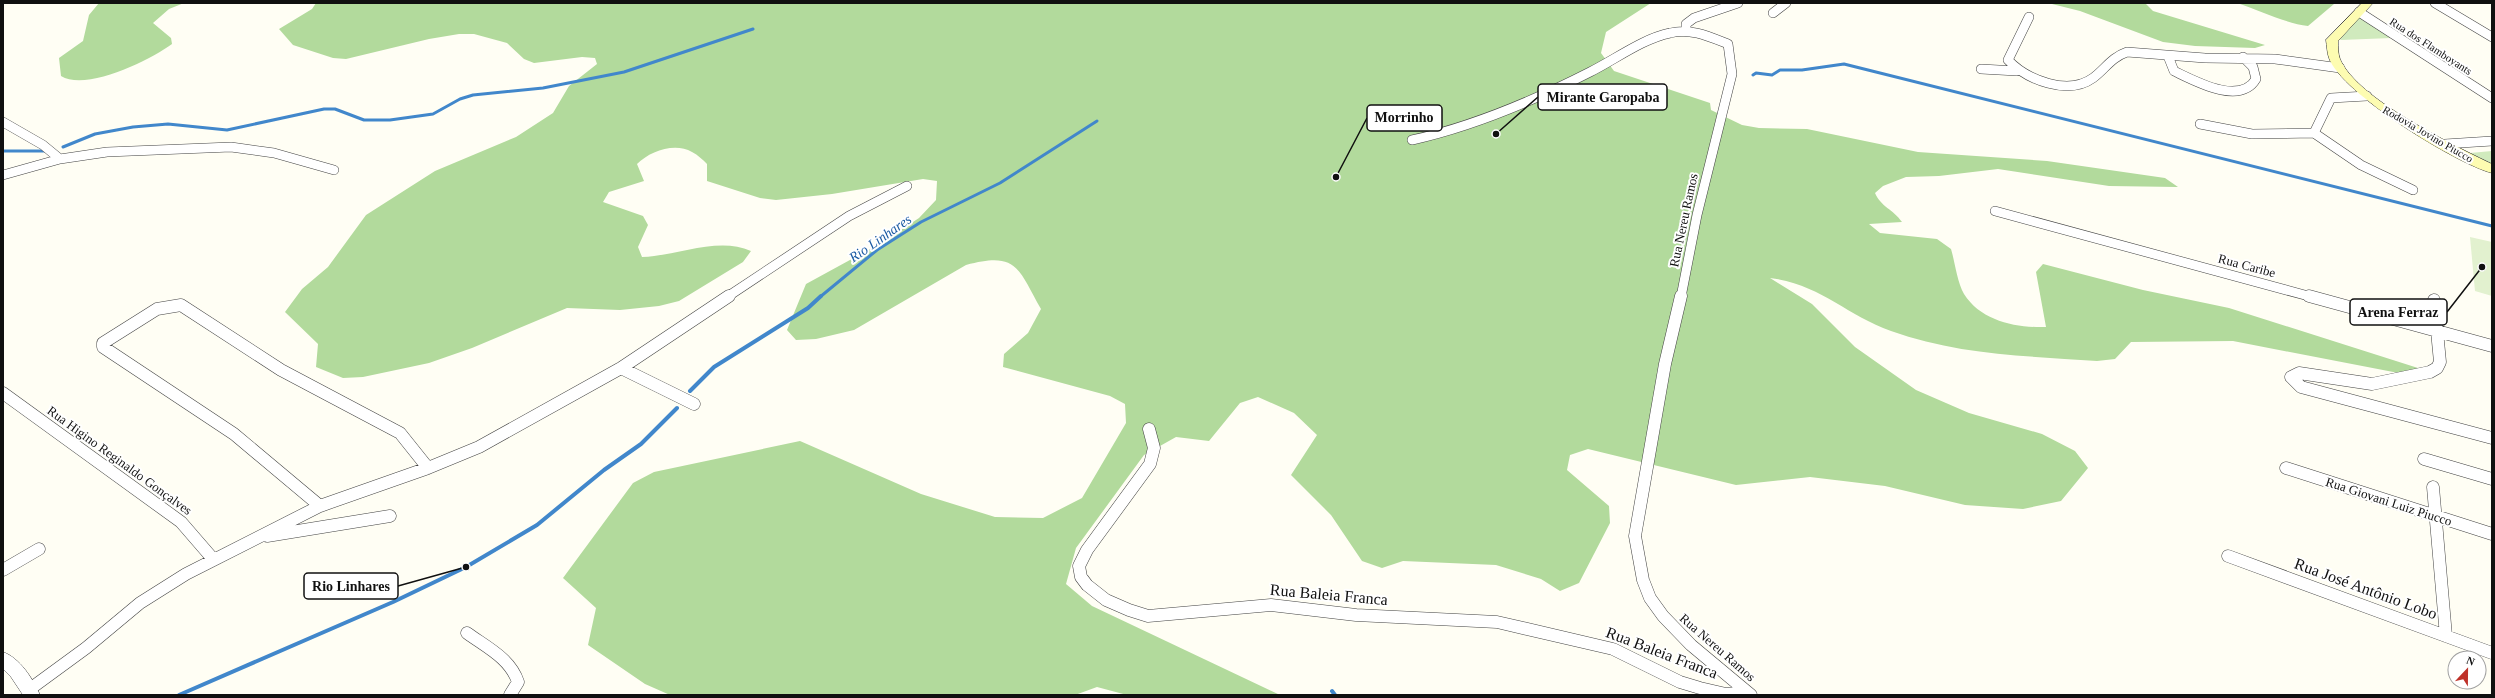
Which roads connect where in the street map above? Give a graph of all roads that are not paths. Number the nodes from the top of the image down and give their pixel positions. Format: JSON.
{"nodes":[{"id":1,"x":1738,"y":3,"type":"edge"},
{"id":2,"x":1786,"y":3,"type":"edge"},
{"id":3,"x":2368,"y":3,"type":"edge"},
{"id":4,"x":2435,"y":3,"type":"edge"},
{"id":5,"x":2359,"y":12,"type":"junction"},
{"id":6,"x":1772,"y":13,"type":"dead end"},
{"id":7,"x":2029,"y":17,"type":"dead end"},
{"id":8,"x":1686,"y":31,"type":"junction"},
{"id":9,"x":2492,"y":37,"type":"edge"},
{"id":10,"x":2168,"y":56,"type":"junction"},
{"id":11,"x":2243,"y":57,"type":"junction"},
{"id":12,"x":2340,"y":68,"type":"junction"},
{"id":13,"x":1981,"y":69,"type":"dead end"},
{"id":14,"x":2017,"y":71,"type":"junction"},
{"id":15,"x":2367,"y":96,"type":"junction"},
{"id":16,"x":2492,"y":98,"type":"edge"},
{"id":17,"x":3,"y":122,"type":"edge"},
{"id":18,"x":2200,"y":124,"type":"dead end"},
{"id":19,"x":2314,"y":133,"type":"junction"},
{"id":20,"x":1412,"y":140,"type":"dead end"},
{"id":21,"x":2492,"y":141,"type":"edge"},
{"id":22,"x":2450,"y":147,"type":"junction"},
{"id":23,"x":2492,"y":148,"type":"edge"},
{"id":24,"x":60,"y":159,"type":"junction"},
{"id":25,"x":2492,"y":169,"type":"edge"},
{"id":26,"x":334,"y":170,"type":"dead end"},
{"id":27,"x":3,"y":175,"type":"edge"},
{"id":28,"x":907,"y":186,"type":"dead end"},
{"id":29,"x":2413,"y":190,"type":"dead end"},
{"id":30,"x":1995,"y":211,"type":"dead end"},
{"id":31,"x":2434,"y":300,"type":"dead end"},
{"id":32,"x":2437,"y":331,"type":"junction"},
{"id":33,"x":2492,"y":346,"type":"edge"},
{"id":34,"x":621,"y":368,"type":"junction"},
{"id":35,"x":3,"y":393,"type":"edge"},
{"id":36,"x":694,"y":404,"type":"dead end"},
{"id":37,"x":1149,"y":429,"type":"dead end"},
{"id":38,"x":2492,"y":438,"type":"edge"},
{"id":39,"x":2424,"y":459,"type":"dead end"},
{"id":40,"x":428,"y":468,"type":"junction"},
{"id":41,"x":2286,"y":468,"type":"dead end"},
{"id":42,"x":2492,"y":480,"type":"edge"},
{"id":43,"x":2433,"y":486,"type":"dead end"},
{"id":44,"x":320,"y":506,"type":"junction"},
{"id":45,"x":390,"y":516,"type":"dead end"},
{"id":46,"x":2436,"y":516,"type":"junction"},
{"id":47,"x":2492,"y":534,"type":"edge"},
{"id":48,"x":254,"y":538,"type":"junction"},
{"id":49,"x":39,"y":549,"type":"dead end"},
{"id":50,"x":2228,"y":556,"type":"dead end"},
{"id":51,"x":213,"y":559,"type":"junction"},
{"id":52,"x":3,"y":570,"type":"edge"},
{"id":53,"x":467,"y":633,"type":"dead end"},
{"id":54,"x":2446,"y":636,"type":"junction"},
{"id":55,"x":2492,"y":653,"type":"edge"},
{"id":56,"x":3,"y":659,"type":"edge"},
{"id":57,"x":31,"y":692,"type":"edge"},
{"id":58,"x":1749,"y":694,"type":"edge"},
{"id":59,"x":510,"y":695,"type":"edge"}],
"edges":[{"from":1,"to":8,"type":"street"},
{"from":2,"to":6,"type":"street"},
{"from":3,"to":5,"type":"main road","name":"Rodovia Jovino Piucco"},
{"from":4,"to":9,"type":"street"},
{"from":5,"to":12,"type":"main road","name":"Rodovia Jovino Piucco"},
{"from":5,"to":16,"type":"street","name":"Rua dos Flamboyants"},
{"from":7,"to":14,"type":"street"},
{"from":8,"to":20,"type":"street","name":"Rua Nereu Ramos"},
{"from":8,"to":58,"type":"street","name":"Rua Nereu Ramos"},
{"from":10,"to":11,"type":"street"},
{"from":10,"to":11,"type":"street"},
{"from":10,"to":14,"type":"street"},
{"from":11,"to":12,"type":"street"},
{"from":12,"to":15,"type":"main road","name":"Rodovia Jovino Piucco"},
{"from":13,"to":14,"type":"street"},
{"from":15,"to":19,"type":"street"},
{"from":15,"to":22,"type":"main road","name":"Rodovia Jovino Piucco"},
{"from":17,"to":24,"type":"street"},
{"from":18,"to":19,"type":"street"},
{"from":19,"to":29,"type":"street"},
{"from":21,"to":22,"type":"street"},
{"from":22,"to":23,"type":"street"},
{"from":22,"to":25,"type":"main road","name":"Rodovia Jovino Piucco"},
{"from":24,"to":26,"type":"street"},
{"from":24,"to":27,"type":"street"},
{"from":28,"to":34,"type":"street"},
{"from":30,"to":32,"type":"street","name":"Rua Caribe"},
{"from":31,"to":32,"type":"street"},
{"from":32,"to":33,"type":"street","name":"Rua Caribe"},
{"from":32,"to":38,"type":"street"},
{"from":34,"to":36,"type":"street"},
{"from":34,"to":40,"type":"street"},
{"from":35,"to":51,"type":"street","name":"Rua Higino Reginaldo Gonçalves"},
{"from":37,"to":58,"type":"street","name":"Rua Baleia Franca"},
{"from":39,"to":42,"type":"street"},
{"from":40,"to":44,"type":"street"},
{"from":40,"to":44,"type":"street"},
{"from":41,"to":46,"type":"street","name":"Rua Giovani Luiz Piucco"},
{"from":43,"to":46,"type":"street"},
{"from":44,"to":48,"type":"street"},
{"from":45,"to":48,"type":"street"},
{"from":46,"to":47,"type":"street","name":"Rua Giovani Luiz Piucco"},
{"from":46,"to":54,"type":"street"},
{"from":48,"to":51,"type":"street"},
{"from":49,"to":52,"type":"street"},
{"from":50,"to":54,"type":"street","name":"Rua José Antônio Lobo"},
{"from":51,"to":57,"type":"street"},
{"from":53,"to":59,"type":"street"},
{"from":54,"to":55,"type":"street","name":"Rua José Antônio Lobo"},
{"from":56,"to":57,"type":"street"}]}
